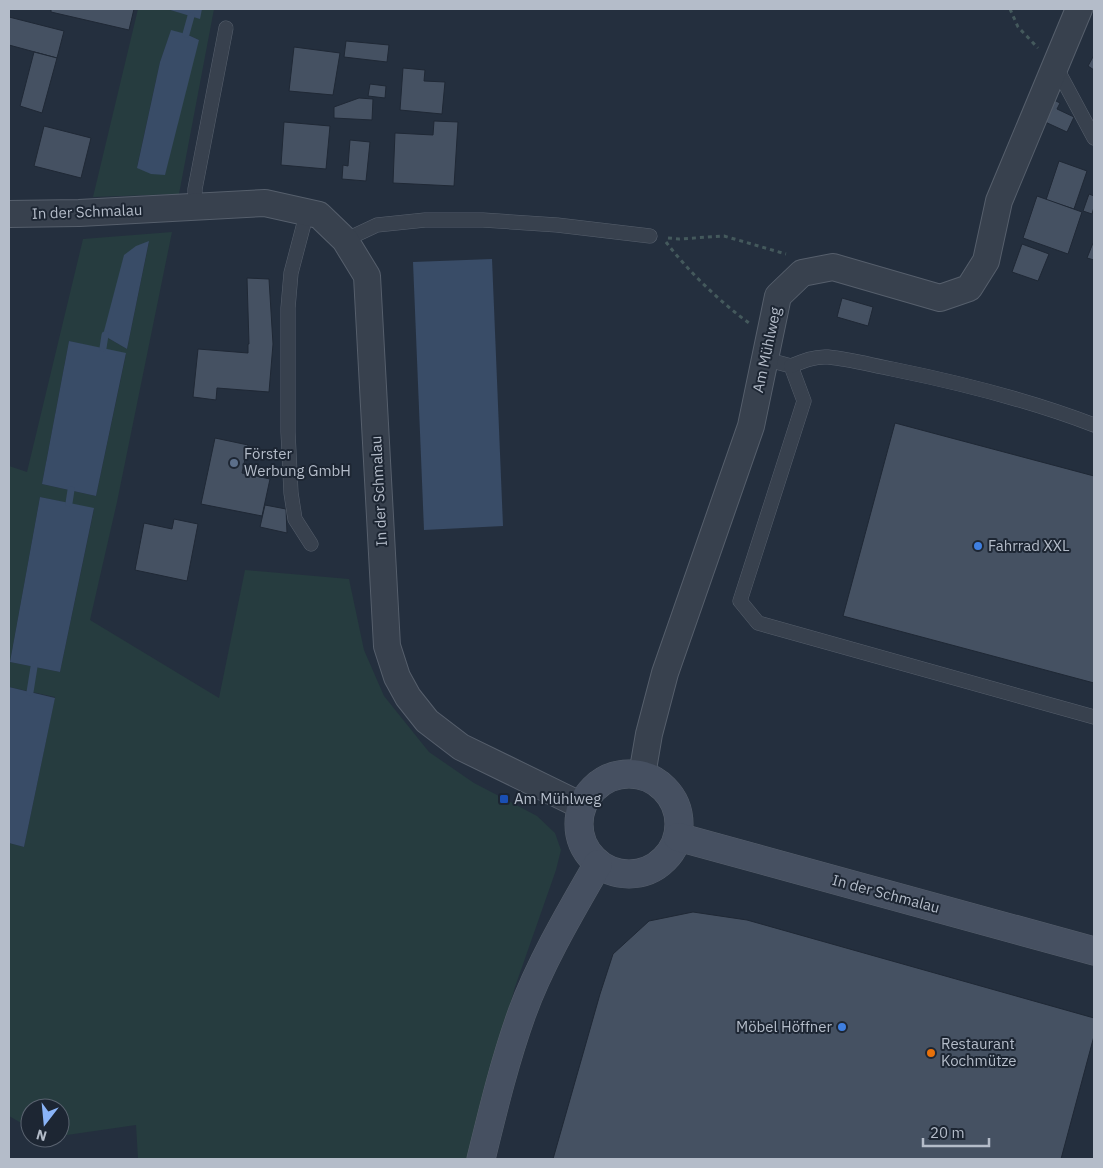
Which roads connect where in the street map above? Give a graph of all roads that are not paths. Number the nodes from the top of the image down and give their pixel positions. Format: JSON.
{"nodes":[{"id":1,"x":1079,"y":9,"type":"edge"},
{"id":2,"x":226,"y":28,"type":"dead end"},
{"id":3,"x":1056,"y":67,"type":"junction"},
{"id":4,"x":1094,"y":138,"type":"edge"},
{"id":5,"x":195,"y":206,"type":"junction"},
{"id":6,"x":306,"y":212,"type":"junction"},
{"id":7,"x":9,"y":214,"type":"edge"},
{"id":8,"x":650,"y":236,"type":"dead end"},
{"id":9,"x":344,"y":240,"type":"junction"},
{"id":10,"x":768,"y":347,"type":"junction"},
{"id":11,"x":791,"y":366,"type":"junction"},
{"id":12,"x":1094,"y":425,"type":"edge"},
{"id":13,"x":311,"y":544,"type":"dead end"},
{"id":14,"x":1094,"y":717,"type":"edge"},
{"id":15,"x":642,"y":775,"type":"junction"},
{"id":16,"x":582,"y":806,"type":"junction"},
{"id":17,"x":678,"y":837,"type":"junction"},
{"id":18,"x":598,"y":864,"type":"junction"},
{"id":19,"x":1094,"y":950,"type":"edge"},
{"id":20,"x":481,"y":1159,"type":"edge"}],
"edges":[{"from":1,"to":3,"type":"street","name":"Am Mühlweg"},
{"from":2,"to":5,"type":"lane"},
{"from":3,"to":4,"type":"lane"},
{"from":3,"to":10,"type":"street","name":"Am Mühlweg"},
{"from":5,"to":6,"type":"street","name":"In der Schmalau"},
{"from":5,"to":7,"type":"street","name":"In der Schmalau"},
{"from":6,"to":9,"type":"street","name":"In der Schmalau"},
{"from":6,"to":13,"type":"lane"},
{"from":8,"to":9,"type":"lane"},
{"from":9,"to":16,"type":"street","name":"In der Schmalau"},
{"from":10,"to":11,"type":"lane"},
{"from":10,"to":15,"type":"street","name":"Am Mühlweg"},
{"from":11,"to":12,"type":"lane"},
{"from":11,"to":14,"type":"lane"},
{"from":15,"to":16,"type":"main road"},
{"from":15,"to":17,"type":"main road"},
{"from":16,"to":18,"type":"main road"},
{"from":17,"to":18,"type":"main road"},
{"from":17,"to":19,"type":"main road","name":"In der Schmalau"},
{"from":18,"to":20,"type":"main road"}]}
